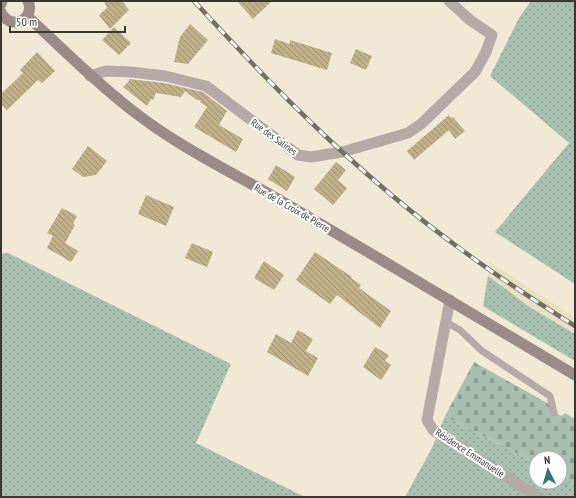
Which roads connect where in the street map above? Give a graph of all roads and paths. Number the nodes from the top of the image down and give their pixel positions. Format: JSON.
{"nodes":[{"id":1,"x":28,"y":1,"type":"edge"},
{"id":2,"x":449,"y":1,"type":"edge"},
{"id":3,"x":26,"y":16,"type":"junction"},
{"id":4,"x":2,"y":17,"type":"edge"},
{"id":5,"x":90,"y":76,"type":"junction"},
{"id":6,"x":450,"y":300,"type":"junction"},
{"id":7,"x":446,"y":322,"type":"junction"},
{"id":8,"x":575,"y":375,"type":"edge"},
{"id":9,"x":554,"y":413,"type":"dead end"},
{"id":10,"x":538,"y":497,"type":"edge"}],
"edges":[{"from":1,"to":3,"type":"main road"},
{"from":2,"to":5,"type":"street","name":"Rue des Salines"},
{"from":3,"to":4,"type":"main road"},
{"from":3,"to":5,"type":"main road","name":"Rue de la Croix de Pierre"},
{"from":5,"to":6,"type":"main road","name":"Rue de la Croix de Pierre"},
{"from":6,"to":7,"type":"street","name":"Résidence Emmanuelle"},
{"from":6,"to":8,"type":"main road","name":"Rue de la Croix de Pierre"},
{"from":7,"to":9,"type":"lane"},
{"from":7,"to":10,"type":"street","name":"Résidence Emmanuelle"}]}
